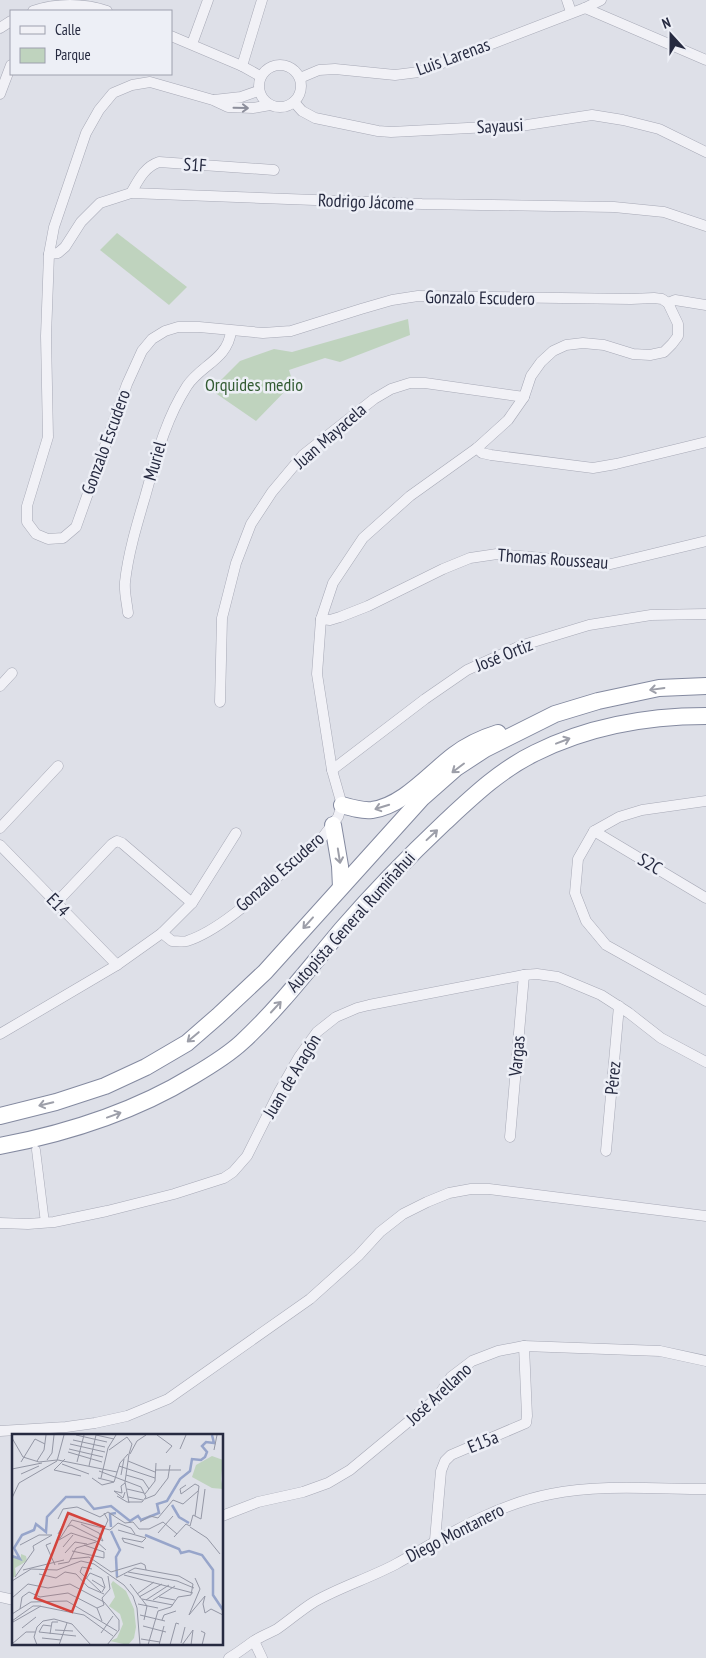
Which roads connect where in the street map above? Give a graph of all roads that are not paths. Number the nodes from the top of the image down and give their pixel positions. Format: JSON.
{"nodes":[{"id":1,"x":208,"y":0,"type":"edge"},
{"id":2,"x":262,"y":0,"type":"edge"},
{"id":3,"x":567,"y":0,"type":"edge"},
{"id":4,"x":601,"y":0,"type":"edge"},
{"id":5,"x":585,"y":8,"type":"junction"},
{"id":6,"x":36,"y":10,"type":"edge"},
{"id":7,"x":102,"y":10,"type":"edge"},
{"id":8,"x":571,"y":12,"type":"junction"},
{"id":9,"x":172,"y":36,"type":"edge"},
{"id":10,"x":192,"y":44,"type":"junction"},
{"id":11,"x":706,"y":60,"type":"edge"},
{"id":12,"x":242,"y":66,"type":"junction"},
{"id":13,"x":10,"y":68,"type":"edge"},
{"id":14,"x":260,"y":76,"type":"junction"},
{"id":15,"x":300,"y":78,"type":"junction"},
{"id":16,"x":258,"y":91,"type":"junction"},
{"id":17,"x":0,"y":94,"type":"edge"},
{"id":18,"x":213,"y":100,"type":"junction"},
{"id":19,"x":294,"y":102,"type":"junction"},
{"id":20,"x":270,"y":106,"type":"junction"},
{"id":21,"x":706,"y":152,"type":"edge"},
{"id":22,"x":274,"y":170,"type":"dead end"},
{"id":23,"x":130,"y":193,"type":"junction"},
{"id":24,"x":706,"y":226,"type":"edge"},
{"id":25,"x":49,"y":254,"type":"junction"},
{"id":26,"x":668,"y":303,"type":"junction"},
{"id":27,"x":706,"y":305,"type":"edge"},
{"id":28,"x":232,"y":331,"type":"junction"},
{"id":29,"x":524,"y":396,"type":"junction"},
{"id":30,"x":706,"y":442,"type":"edge"},
{"id":31,"x":477,"y":448,"type":"junction"},
{"id":32,"x":706,"y":542,"type":"edge"},
{"id":33,"x":128,"y":613,"type":"dead end"},
{"id":34,"x":706,"y":614,"type":"edge"},
{"id":35,"x":320,"y":619,"type":"junction"},
{"id":36,"x":12,"y":673,"type":"dead end"},
{"id":37,"x":0,"y":686,"type":"edge"},
{"id":38,"x":706,"y":686,"type":"edge"},
{"id":39,"x":220,"y":702,"type":"dead end"},
{"id":40,"x":706,"y":716,"type":"edge"},
{"id":41,"x":530,"y":725,"type":"junction"},
{"id":42,"x":58,"y":766,"type":"dead end"},
{"id":43,"x":332,"y":770,"type":"junction"},
{"id":44,"x":706,"y":801,"type":"edge"},
{"id":45,"x":342,"y":805,"type":"junction"},
{"id":46,"x":332,"y":825,"type":"junction"},
{"id":47,"x":0,"y":828,"type":"edge"},
{"id":48,"x":594,"y":831,"type":"junction"},
{"id":49,"x":236,"y":833,"type":"dead end"},
{"id":50,"x":0,"y":845,"type":"edge"},
{"id":51,"x":341,"y":887,"type":"junction"},
{"id":52,"x":706,"y":898,"type":"edge"},
{"id":53,"x":56,"y":903,"type":"junction"},
{"id":54,"x":192,"y":903,"type":"junction"},
{"id":55,"x":162,"y":933,"type":"junction"},
{"id":56,"x":118,"y":965,"type":"junction"},
{"id":57,"x":524,"y":975,"type":"junction"},
{"id":58,"x":706,"y":1001,"type":"edge"},
{"id":59,"x":619,"y":1006,"type":"junction"},
{"id":60,"x":2,"y":1030,"type":"edge"},
{"id":61,"x":706,"y":1062,"type":"edge"},
{"id":62,"x":0,"y":1116,"type":"edge"},
{"id":63,"x":510,"y":1138,"type":"dead end"},
{"id":64,"x":0,"y":1146,"type":"edge"},
{"id":65,"x":36,"y":1150,"type":"dead end"},
{"id":66,"x":606,"y":1151,"type":"dead end"},
{"id":67,"x":706,"y":1216,"type":"edge"},
{"id":68,"x":0,"y":1223,"type":"edge"},
{"id":69,"x":45,"y":1223,"type":"junction"},
{"id":70,"x":524,"y":1346,"type":"junction"},
{"id":71,"x":706,"y":1361,"type":"edge"},
{"id":72,"x":0,"y":1431,"type":"edge"},
{"id":73,"x":706,"y":1489,"type":"edge"},
{"id":74,"x":224,"y":1515,"type":"edge"},
{"id":75,"x":435,"y":1540,"type":"junction"},
{"id":76,"x":254,"y":1641,"type":"junction"},
{"id":77,"x":229,"y":1658,"type":"edge"},
{"id":78,"x":262,"y":1658,"type":"edge"}],
"edges":[{"from":1,"to":10,"type":"street"},
{"from":2,"to":12,"type":"street"},
{"from":3,"to":8,"type":"street"},
{"from":4,"to":5,"type":"street","name":"Luis Larenas"},
{"from":5,"to":8,"type":"street","name":"Luis Larenas"},
{"from":5,"to":11,"type":"street"},
{"from":6,"to":7,"type":"street"},
{"from":8,"to":15,"type":"street","name":"Luis Larenas"},
{"from":9,"to":10,"type":"street"},
{"from":10,"to":12,"type":"street"},
{"from":12,"to":14,"type":"street"},
{"from":13,"to":17,"type":"street"},
{"from":14,"to":15,"type":"street"},
{"from":14,"to":16,"type":"street"},
{"from":15,"to":19,"type":"street"},
{"from":16,"to":18,"type":"street","name":"Gonzalo Escudero"},
{"from":16,"to":20,"type":"street"},
{"from":18,"to":20,"type":"street","name":"Gonzalo Escudero","one_way":true},
{"from":18,"to":25,"type":"street","name":"Gonzalo Escudero"},
{"from":19,"to":20,"type":"street"},
{"from":19,"to":21,"type":"street","name":"Sayausi"},
{"from":22,"to":23,"type":"street","name":"S1F"},
{"from":23,"to":24,"type":"street","name":"Rodrigo Jácome"},
{"from":23,"to":25,"type":"street","name":"Rodrigo Jácome"},
{"from":25,"to":28,"type":"street","name":"Gonzalo Escudero"},
{"from":26,"to":27,"type":"street","name":"Gonzalo Escudero"},
{"from":26,"to":28,"type":"street","name":"Gonzalo Escudero"},
{"from":26,"to":29,"type":"street"},
{"from":28,"to":33,"type":"street","name":"Muriel"},
{"from":29,"to":31,"type":"street"},
{"from":29,"to":39,"type":"street","name":"Juan Mayacela"},
{"from":30,"to":31,"type":"street"},
{"from":31,"to":35,"type":"street"},
{"from":32,"to":35,"type":"street","name":"Thomas Rousseau"},
{"from":34,"to":43,"type":"street","name":"José Ortiz"},
{"from":35,"to":43,"type":"street"},
{"from":36,"to":37,"type":"street"},
{"from":38,"to":41,"type":"highway","name":"Autopista General Rumiñahui","one_way":true},
{"from":64,"to":40,"type":"highway","name":"Autopista General Rumiñahui","one_way":true},
{"from":41,"to":45,"type":"highway","one_way":true},
{"from":41,"to":51,"type":"highway","name":"Autopista General Rumiñahui","one_way":true},
{"from":42,"to":47,"type":"street"},
{"from":43,"to":45,"type":"street"},
{"from":44,"to":48,"type":"street"},
{"from":45,"to":46,"type":"street","name":"Gonzalo Escudero"},
{"from":46,"to":51,"type":"highway","one_way":true},
{"from":46,"to":55,"type":"street","name":"Gonzalo Escudero"},
{"from":48,"to":52,"type":"street","name":"S2C"},
{"from":48,"to":58,"type":"street"},
{"from":49,"to":54,"type":"street"},
{"from":50,"to":53,"type":"street","name":"E14"},
{"from":51,"to":62,"type":"highway","name":"Autopista General Rumiñahui","one_way":true},
{"from":53,"to":54,"type":"street"},
{"from":53,"to":56,"type":"street","name":"E14"},
{"from":54,"to":55,"type":"street"},
{"from":55,"to":56,"type":"street"},
{"from":56,"to":60,"type":"street"},
{"from":57,"to":59,"type":"street","name":"Juan de Aragón"},
{"from":57,"to":63,"type":"street","name":"Vargas"},
{"from":57,"to":69,"type":"street","name":"Juan de Aragón"},
{"from":59,"to":61,"type":"street","name":"Juan de Aragón"},
{"from":59,"to":66,"type":"street","name":"Pérez"},
{"from":65,"to":69,"type":"street"},
{"from":67,"to":72,"type":"street"},
{"from":68,"to":69,"type":"street","name":"Juan de Aragón"},
{"from":70,"to":71,"type":"street","name":"José Arellano"},
{"from":70,"to":74,"type":"street","name":"José Arellano"},
{"from":70,"to":75,"type":"street","name":"E15a"},
{"from":73,"to":75,"type":"street","name":"Diego Montanero"},
{"from":75,"to":76,"type":"street","name":"Diego Montanero"},
{"from":76,"to":77,"type":"street","name":"Diego Montanero"},
{"from":76,"to":78,"type":"street"}]}
